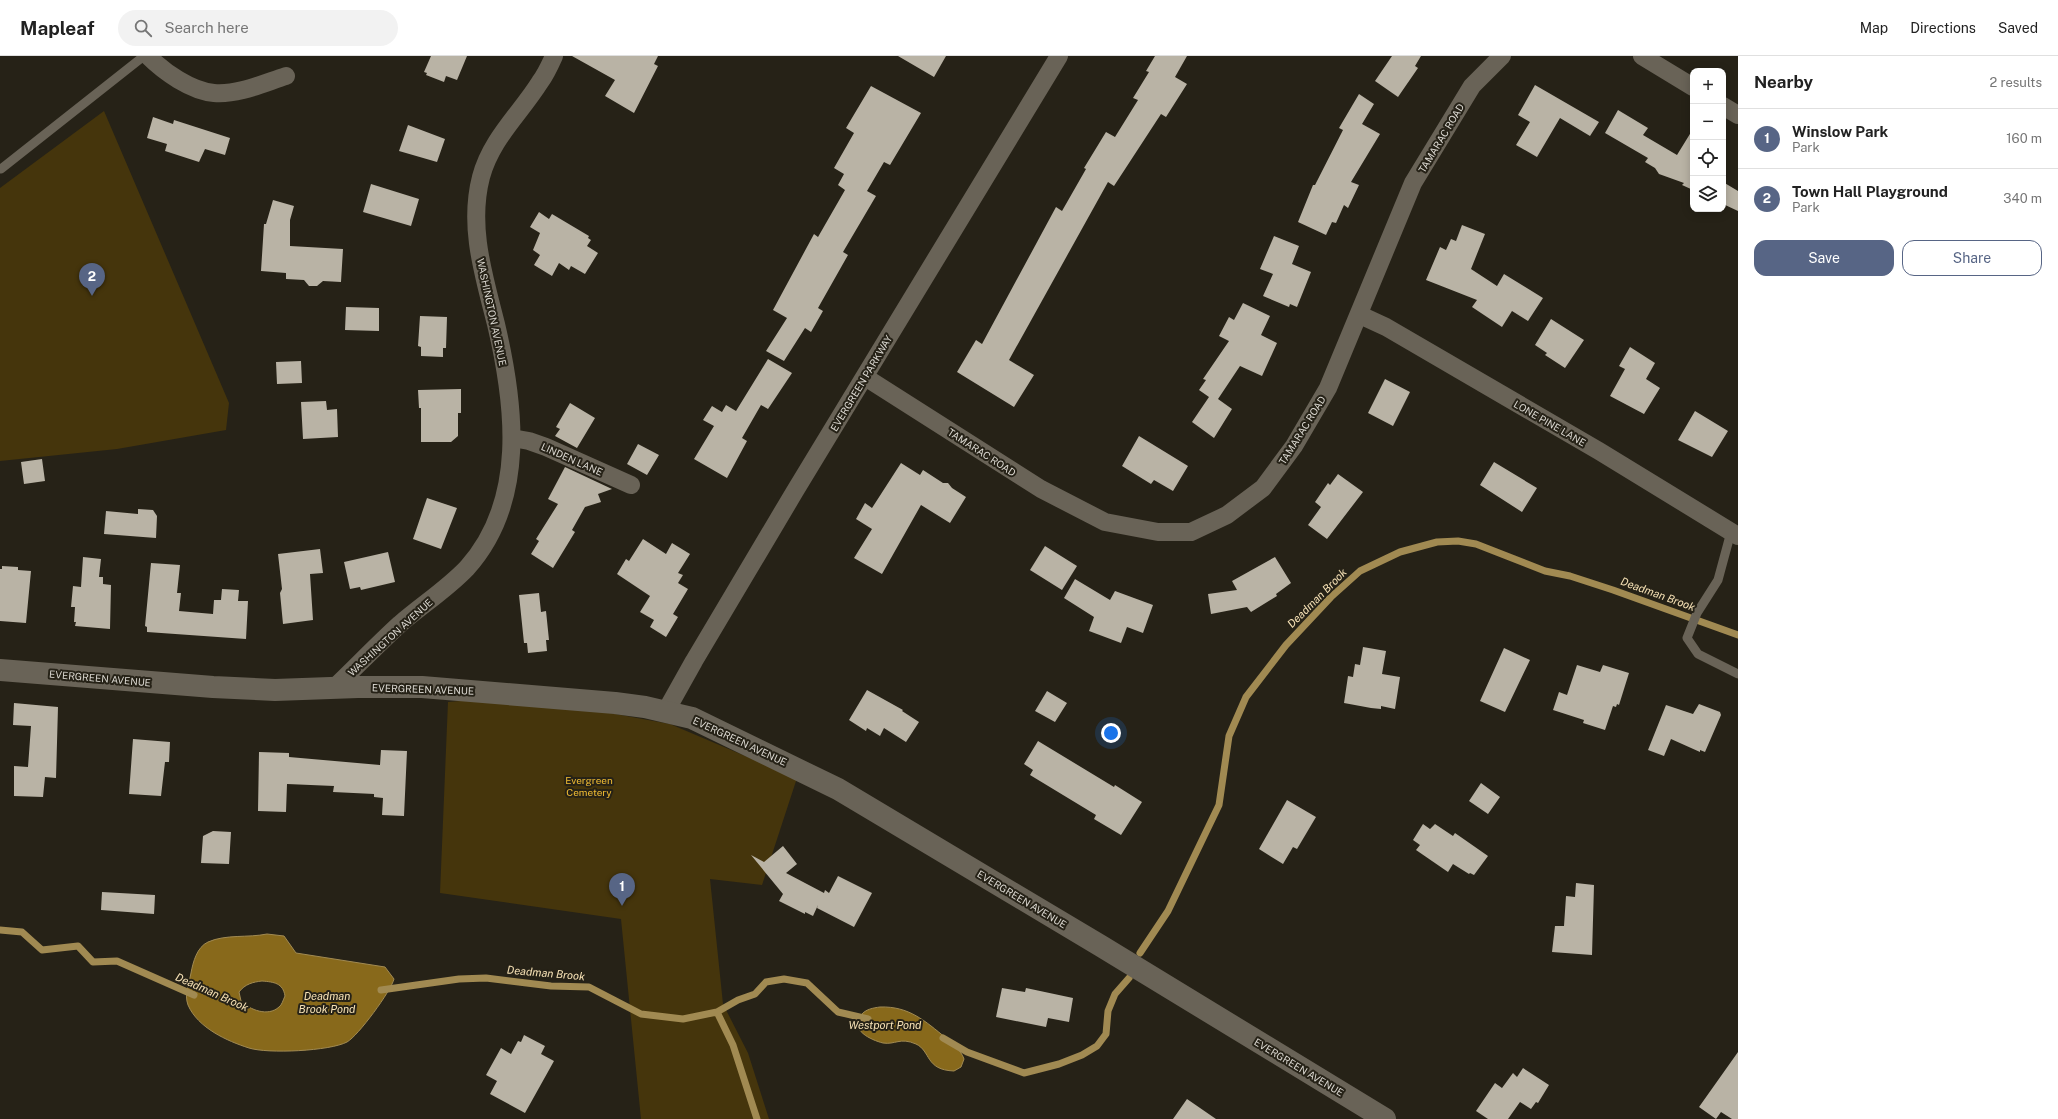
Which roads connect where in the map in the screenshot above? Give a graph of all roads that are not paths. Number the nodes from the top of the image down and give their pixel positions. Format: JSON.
{"nodes":[{"id":1,"x":144,"y":56,"type":"edge"},
{"id":2,"x":148,"y":56,"type":"edge"},
{"id":3,"x":554,"y":56,"type":"edge"},
{"id":4,"x":1060,"y":56,"type":"edge"},
{"id":5,"x":1502,"y":56,"type":"edge"},
{"id":6,"x":1642,"y":56,"type":"edge"},
{"id":7,"x":286,"y":76,"type":"dead end"},
{"id":8,"x":1690,"y":85,"type":"edge"},
{"id":9,"x":1726,"y":108,"type":"edge"},
{"id":10,"x":1738,"y":115,"type":"edge"},
{"id":11,"x":1,"y":169,"type":"edge"},
{"id":12,"x":1360,"y":315,"type":"junction"},
{"id":13,"x":865,"y":377,"type":"junction"},
{"id":14,"x":512,"y":438,"type":"junction"},
{"id":15,"x":631,"y":485,"type":"dead end"},
{"id":16,"x":1735,"y":534,"type":"edge"},
{"id":17,"x":0,"y":670,"type":"edge"},
{"id":18,"x":1738,"y":674,"type":"edge"},
{"id":19,"x":334,"y":688,"type":"junction"},
{"id":20,"x":666,"y":711,"type":"junction"},
{"id":21,"x":1385,"y":1119,"type":"edge"}],
"edges":[{"from":1,"to":11,"type":"lane"},
{"from":2,"to":7,"type":"street"},
{"from":3,"to":14,"type":"street","name":"WASHINGTON AVENUE"},
{"from":4,"to":13,"type":"street","name":"EVERGREEN PARKWAY"},
{"from":5,"to":12,"type":"street","name":"TAMARAC ROAD"},
{"from":6,"to":8,"type":"street"},
{"from":9,"to":10,"type":"street"},
{"from":12,"to":13,"type":"street","name":"TAMARAC ROAD"},
{"from":12,"to":16,"type":"street","name":"LONE PINE LANE"},
{"from":13,"to":20,"type":"street","name":"EVERGREEN PARKWAY"},
{"from":14,"to":15,"type":"street","name":"LINDEN LANE"},
{"from":14,"to":19,"type":"street","name":"WASHINGTON AVENUE"},
{"from":16,"to":18,"type":"lane"},
{"from":17,"to":19,"type":"main road","name":"EVERGREEN AVENUE"},
{"from":19,"to":20,"type":"main road","name":"EVERGREEN AVENUE"},
{"from":20,"to":21,"type":"main road","name":"EVERGREEN AVENUE"}]}
